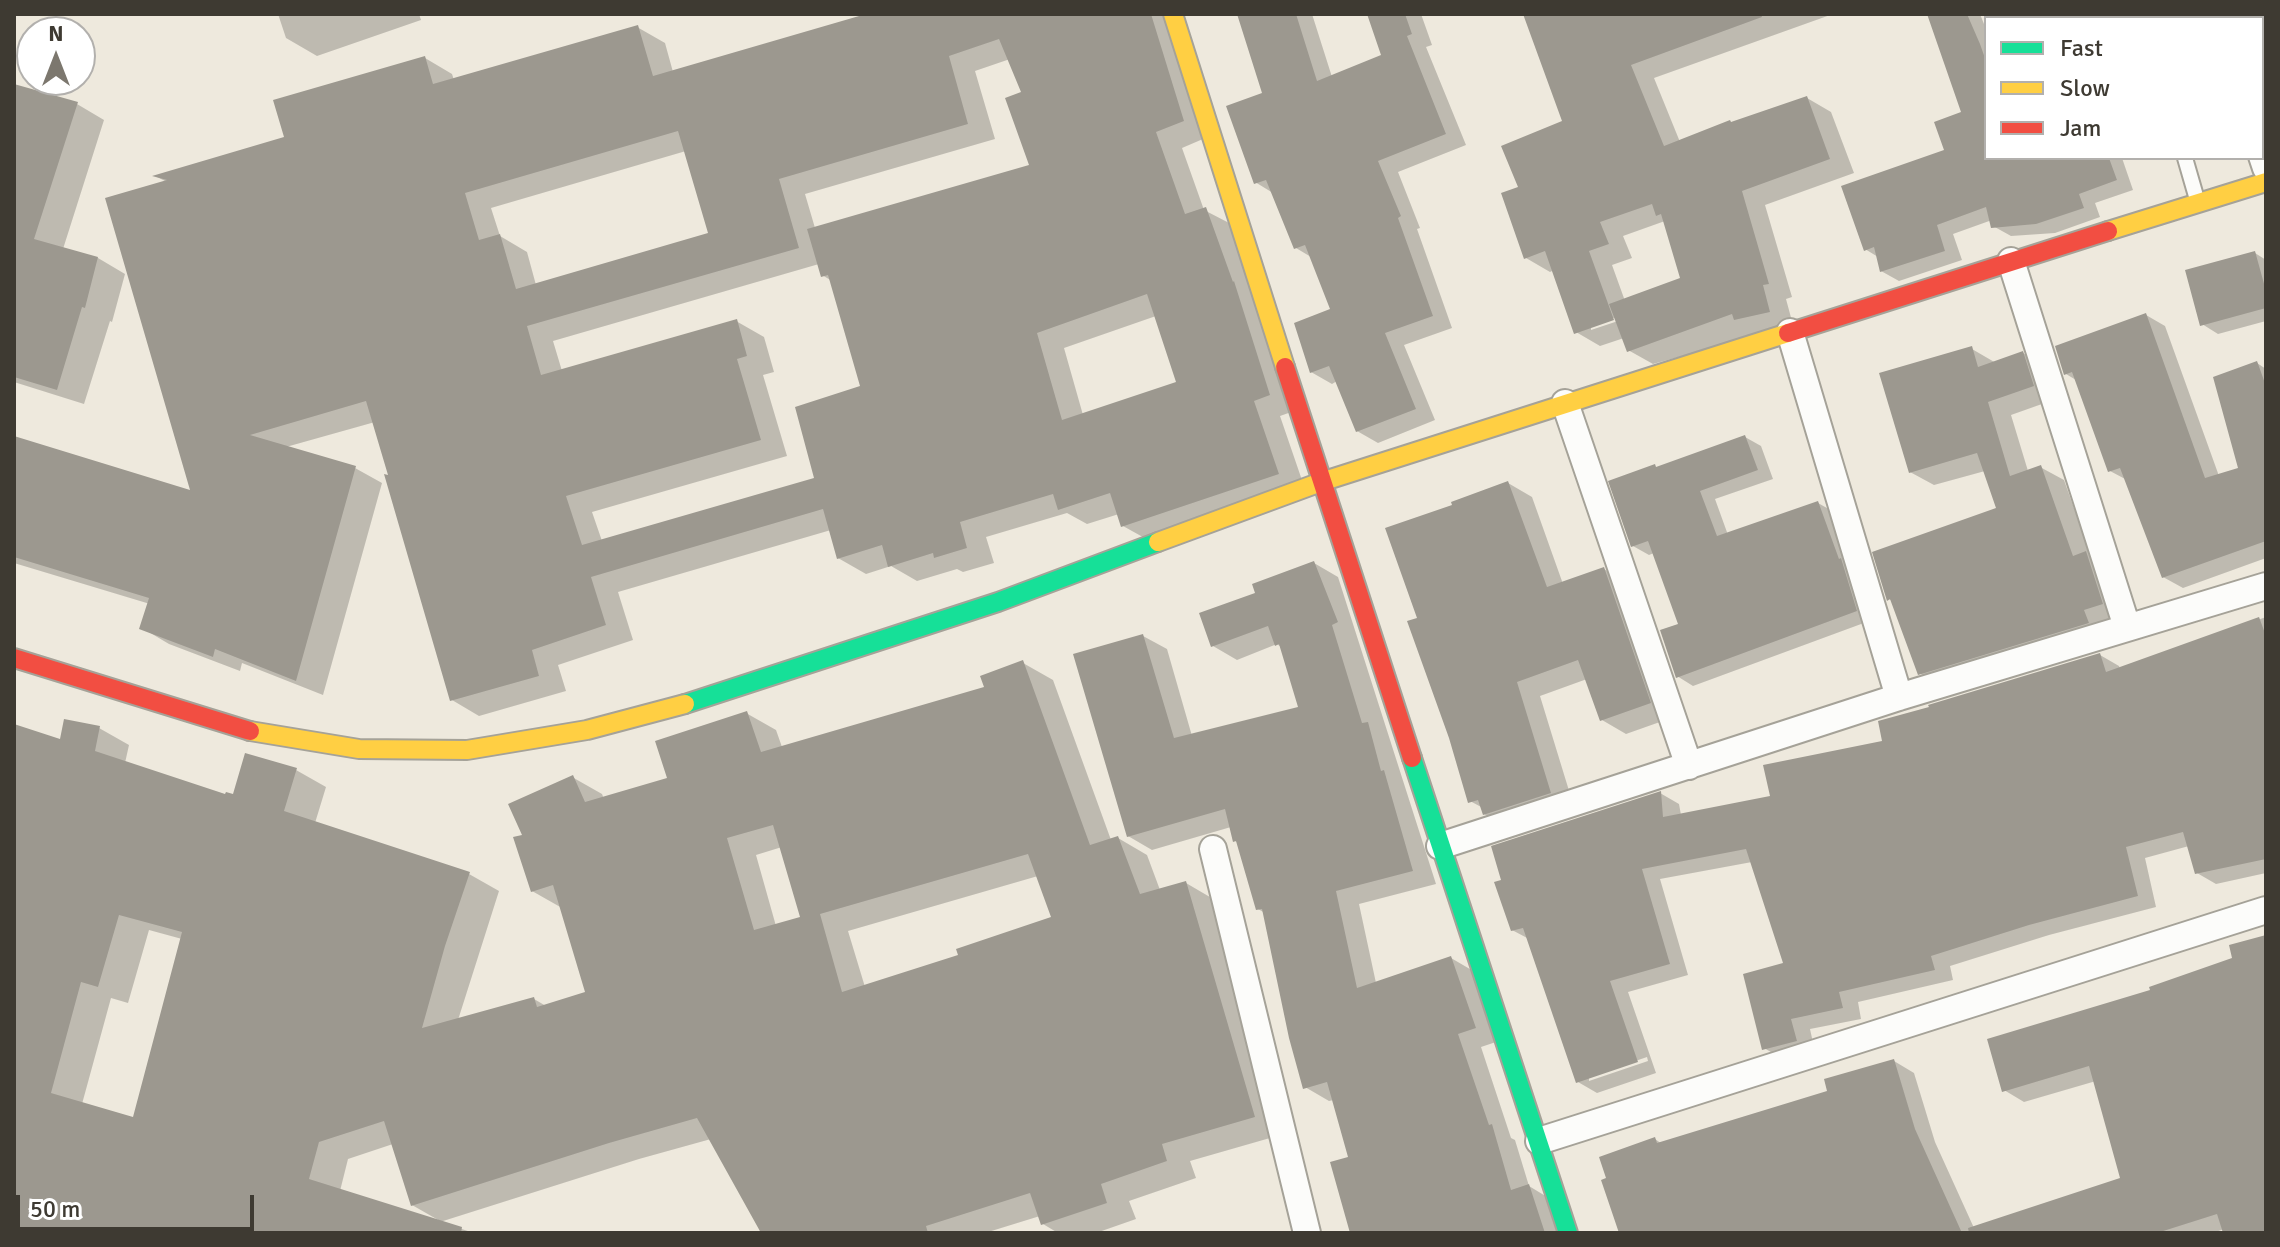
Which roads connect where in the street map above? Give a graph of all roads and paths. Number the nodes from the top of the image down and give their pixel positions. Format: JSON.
{"nodes":[{"id":1,"x":1173,"y":14,"type":"edge"},
{"id":2,"x":2186,"y":160,"type":"edge"},
{"id":3,"x":2266,"y":182,"type":"edge"},
{"id":4,"x":2198,"y":203,"type":"junction"},
{"id":5,"x":2011,"y":261,"type":"junction"},
{"id":6,"x":1790,"y":332,"type":"junction"},
{"id":7,"x":1565,"y":403,"type":"junction"},
{"id":8,"x":1321,"y":482,"type":"junction"},
{"id":9,"x":2266,"y":586,"type":"edge"},
{"id":10,"x":2127,"y":627,"type":"junction"},
{"id":11,"x":14,"y":658,"type":"edge"},
{"id":12,"x":1899,"y":697,"type":"junction"},
{"id":13,"x":1689,"y":766,"type":"junction"},
{"id":14,"x":1440,"y":846,"type":"junction"},
{"id":15,"x":1213,"y":849,"type":"dead end"},
{"id":16,"x":2266,"y":910,"type":"edge"},
{"id":17,"x":1539,"y":1141,"type":"junction"},
{"id":18,"x":1307,"y":1233,"type":"edge"},
{"id":19,"x":1568,"y":1233,"type":"edge"}],
"edges":[{"from":1,"to":8,"type":"street"},
{"from":2,"to":4,"type":"lane"},
{"from":3,"to":4,"type":"street"},
{"from":4,"to":5,"type":"street"},
{"from":5,"to":6,"type":"street"},
{"from":5,"to":10,"type":"street"},
{"from":6,"to":7,"type":"street"},
{"from":6,"to":12,"type":"street"},
{"from":7,"to":8,"type":"street"},
{"from":7,"to":13,"type":"street"},
{"from":8,"to":11,"type":"street"},
{"from":8,"to":14,"type":"street"},
{"from":9,"to":10,"type":"street"},
{"from":10,"to":12,"type":"street"},
{"from":12,"to":13,"type":"street"},
{"from":13,"to":14,"type":"street"},
{"from":14,"to":17,"type":"street"},
{"from":15,"to":18,"type":"street"},
{"from":16,"to":17,"type":"street"},
{"from":17,"to":19,"type":"street"}]}
